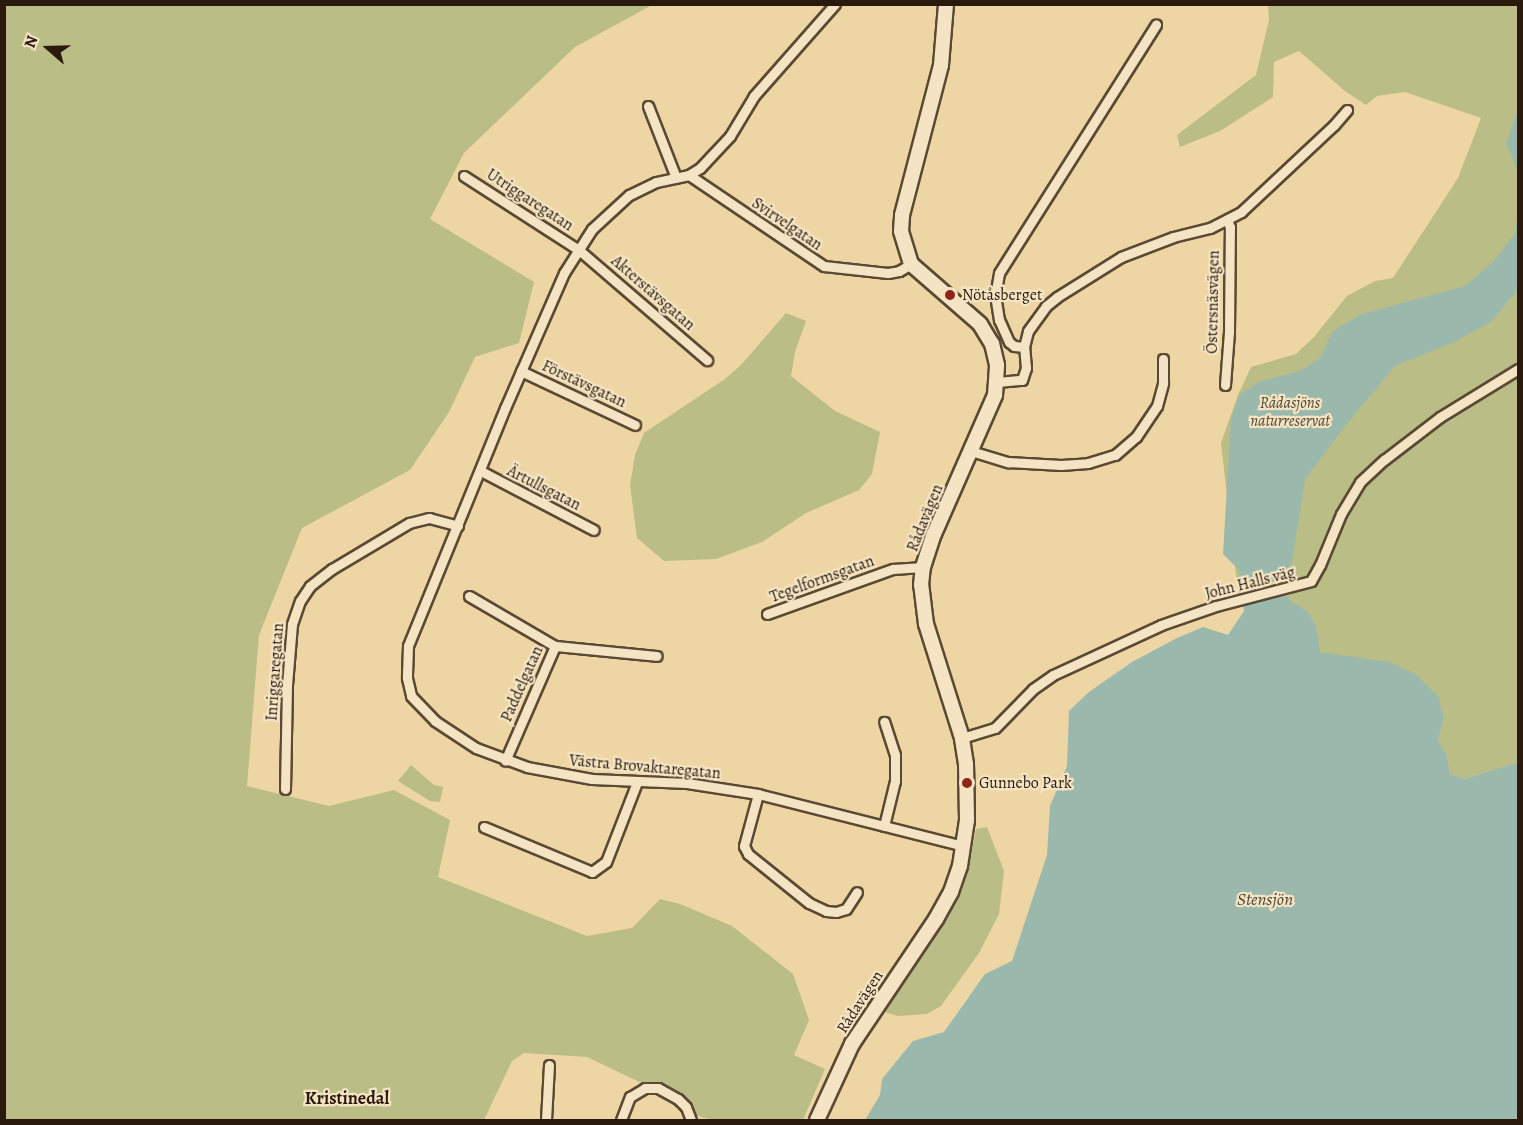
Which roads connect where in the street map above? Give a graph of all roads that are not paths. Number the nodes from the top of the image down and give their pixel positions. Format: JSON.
{"nodes":[{"id":1,"x":835,"y":4,"type":"edge"},
{"id":2,"x":946,"y":4,"type":"edge"},
{"id":3,"x":1156,"y":25,"type":"dead end"},
{"id":4,"x":648,"y":106,"type":"dead end"},
{"id":5,"x":1347,"y":110,"type":"dead end"},
{"id":6,"x":688,"y":175,"type":"junction"},
{"id":7,"x":464,"y":176,"type":"dead end"},
{"id":8,"x":676,"y":178,"type":"junction"},
{"id":9,"x":1227,"y":220,"type":"junction"},
{"id":10,"x":579,"y":250,"type":"junction"},
{"id":11,"x":911,"y":264,"type":"junction"},
{"id":12,"x":1024,"y":347,"type":"junction"},
{"id":13,"x":1162,"y":359,"type":"dead end"},
{"id":14,"x":707,"y":360,"type":"dead end"},
{"id":15,"x":1518,"y":369,"type":"edge"},
{"id":16,"x":521,"y":371,"type":"junction"},
{"id":17,"x":997,"y":382,"type":"junction"},
{"id":18,"x":1225,"y":385,"type":"dead end"},
{"id":19,"x":635,"y":424,"type":"dead end"},
{"id":20,"x":971,"y":451,"type":"junction"},
{"id":21,"x":481,"y":471,"type":"junction"},
{"id":22,"x":458,"y":526,"type":"junction"},
{"id":23,"x":594,"y":530,"type":"dead end"},
{"id":24,"x":923,"y":567,"type":"junction"},
{"id":25,"x":469,"y":596,"type":"dead end"},
{"id":26,"x":767,"y":614,"type":"dead end"},
{"id":27,"x":555,"y":646,"type":"junction"},
{"id":28,"x":657,"y":656,"type":"dead end"},
{"id":29,"x":884,"y":722,"type":"dead end"},
{"id":30,"x":962,"y":738,"type":"junction"},
{"id":31,"x":505,"y":760,"type":"junction"},
{"id":32,"x":637,"y":782,"type":"junction"},
{"id":33,"x":285,"y":789,"type":"dead end"},
{"id":34,"x":758,"y":794,"type":"junction"},
{"id":35,"x":884,"y":826,"type":"junction"},
{"id":36,"x":484,"y":827,"type":"dead end"},
{"id":37,"x":964,"y":846,"type":"junction"},
{"id":38,"x":857,"y":892,"type":"dead end"},
{"id":39,"x":549,"y":1065,"type":"dead end"},
{"id":40,"x":546,"y":1120,"type":"edge"},
{"id":41,"x":621,"y":1120,"type":"edge"},
{"id":42,"x":692,"y":1120,"type":"edge"},
{"id":43,"x":817,"y":1120,"type":"edge"}],
"edges":[{"from":1,"to":6,"type":"street"},
{"from":2,"to":11,"type":"street"},
{"from":3,"to":12,"type":"street"},
{"from":4,"to":8,"type":"street"},
{"from":5,"to":9,"type":"street","name":"Östersnäsvägen"},
{"from":6,"to":8,"type":"street","name":"Västra Brovaktaregatan"},
{"from":6,"to":11,"type":"street","name":"Svirvelgatan"},
{"from":7,"to":10,"type":"street","name":"Utriggaregatan"},
{"from":8,"to":10,"type":"street","name":"Västra Brovaktaregatan"},
{"from":9,"to":12,"type":"street","name":"Östersnäsvägen"},
{"from":9,"to":18,"type":"street","name":"Östersnäsvägen"},
{"from":10,"to":14,"type":"street","name":"Akterstävsgatan"},
{"from":10,"to":16,"type":"street","name":"Västra Brovaktaregatan"},
{"from":11,"to":17,"type":"street","name":"Rådavägen"},
{"from":12,"to":17,"type":"street"},
{"from":13,"to":20,"type":"street"},
{"from":15,"to":30,"type":"street","name":"John Halls väg"},
{"from":16,"to":19,"type":"street","name":"Förstävsgatan"},
{"from":16,"to":21,"type":"street","name":"Västra Brovaktaregatan"},
{"from":17,"to":20,"type":"street","name":"Rådavägen"},
{"from":20,"to":24,"type":"street","name":"Rådavägen"},
{"from":21,"to":22,"type":"street","name":"Västra Brovaktaregatan"},
{"from":21,"to":23,"type":"street","name":"Ärtullsgatan"},
{"from":22,"to":31,"type":"street","name":"Västra Brovaktaregatan"},
{"from":22,"to":33,"type":"street","name":"Inriggaregatan"},
{"from":24,"to":26,"type":"street","name":"Tegelformsgatan"},
{"from":24,"to":30,"type":"street","name":"Rådavägen"},
{"from":25,"to":27,"type":"street","name":"Paddelgatan"},
{"from":27,"to":28,"type":"street"},
{"from":27,"to":31,"type":"street","name":"Paddelgatan"},
{"from":29,"to":35,"type":"street"},
{"from":30,"to":37,"type":"street","name":"Rådavägen"},
{"from":31,"to":32,"type":"street","name":"Västra Brovaktaregatan"},
{"from":32,"to":34,"type":"street","name":"Västra Brovaktaregatan"},
{"from":32,"to":36,"type":"street"},
{"from":34,"to":35,"type":"street","name":"Västra Brovaktaregatan"},
{"from":34,"to":38,"type":"street"},
{"from":35,"to":37,"type":"street","name":"Västra Brovaktaregatan"},
{"from":37,"to":43,"type":"street","name":"Rådavägen"},
{"from":39,"to":40,"type":"street"},
{"from":41,"to":42,"type":"street"}]}
